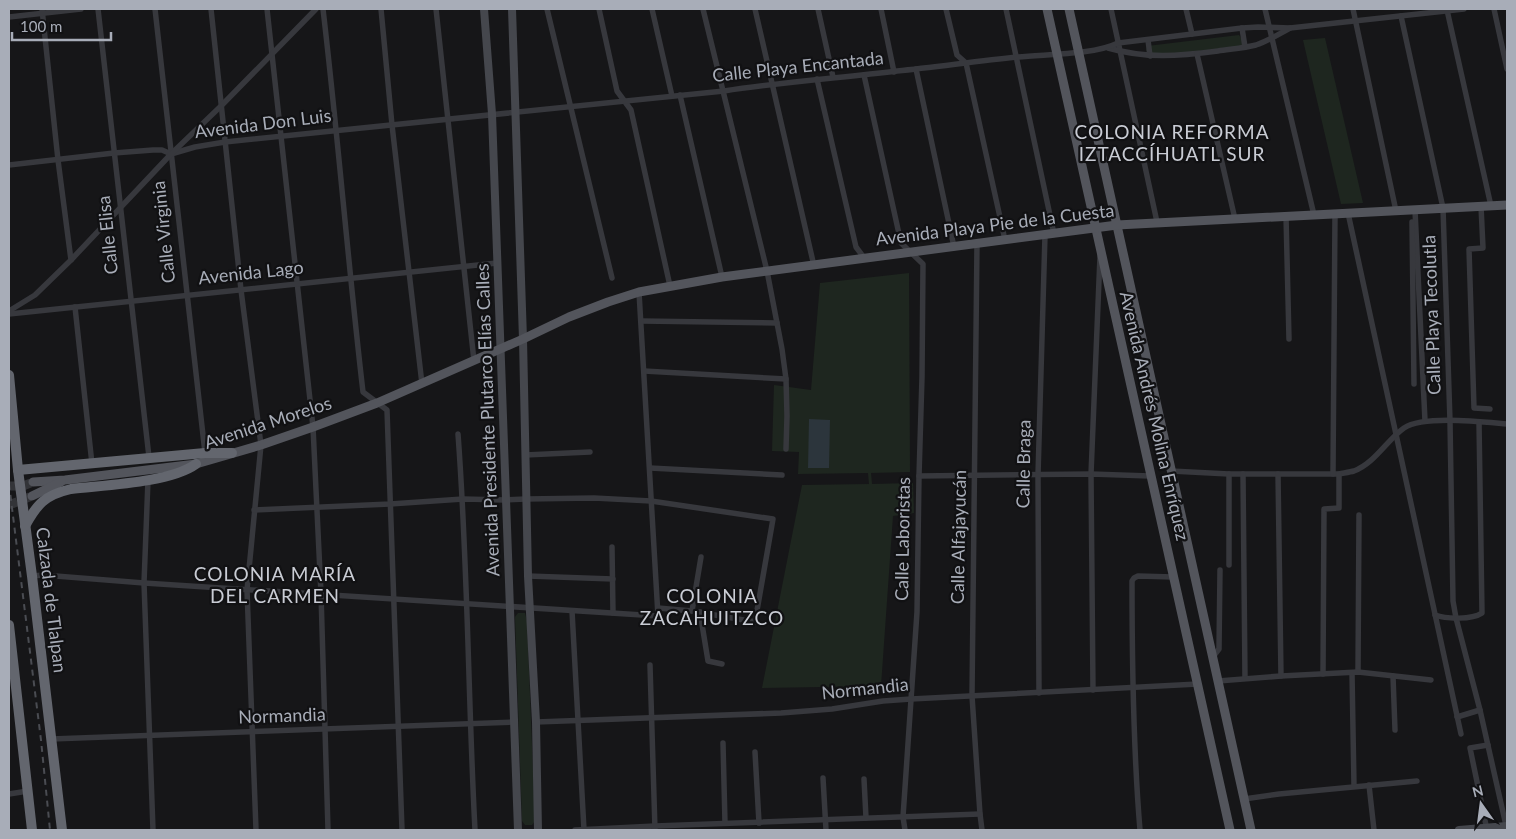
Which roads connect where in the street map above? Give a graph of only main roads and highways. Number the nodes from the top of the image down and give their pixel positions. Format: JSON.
{"nodes":[{"id":1,"x":484,"y":9,"type":"edge"},
{"id":2,"x":512,"y":9,"type":"edge"},
{"id":3,"x":1047,"y":9,"type":"edge"},
{"id":4,"x":1069,"y":9,"type":"edge"},
{"id":5,"x":1507,"y":205,"type":"edge"},
{"id":6,"x":1117,"y":225,"type":"junction"},
{"id":7,"x":1095,"y":228,"type":"junction"},
{"id":8,"x":523,"y":339,"type":"junction"},
{"id":9,"x":500,"y":349,"type":"junction"},
{"id":10,"x":9,"y":375,"type":"edge"},
{"id":11,"x":232,"y":453,"type":"junction"},
{"id":12,"x":196,"y":464,"type":"junction"},
{"id":13,"x":18,"y":470,"type":"junction"},
{"id":14,"x":65,"y":480,"type":"junction"},
{"id":15,"x":34,"y":482,"type":"tunnel mouth"},
{"id":16,"x":32,"y":496,"type":"tunnel mouth"},
{"id":17,"x":25,"y":526,"type":"junction"},
{"id":18,"x":9,"y":627,"type":"edge"},
{"id":19,"x":1506,"y":827,"type":"edge"},
{"id":20,"x":1487,"y":829,"type":"edge"},
{"id":21,"x":32,"y":830,"type":"edge"},
{"id":22,"x":62,"y":830,"type":"edge"},
{"id":23,"x":518,"y":830,"type":"edge"},
{"id":24,"x":538,"y":830,"type":"edge"},
{"id":25,"x":1230,"y":830,"type":"edge"},
{"id":26,"x":1251,"y":830,"type":"edge"},
{"id":27,"x":1459,"y":830,"type":"edge"}],
"edges":[{"from":1,"to":9,"type":"main road","name":"Avenida Presidente Plutarco Elías Calles"},
{"from":2,"to":8,"type":"main road","name":"Avenida Presidente Plutarco Elías Calles"},
{"from":3,"to":7,"type":"main road","name":"Avenida Andrés Molina Enríquez"},
{"from":4,"to":6,"type":"main road","name":"Avenida Andrés Molina Enríquez"},
{"from":5,"to":6,"type":"main road","name":"Avenida Playa Pie de la Cuesta"},
{"from":6,"to":7,"type":"main road","name":"Avenida Playa Pie de la Cuesta"},
{"from":6,"to":26,"type":"main road","name":"Avenida Andrés Molina Enríquez"},
{"from":7,"to":8,"type":"main road","name":"Avenida Playa Pie de la Cuesta"},
{"from":7,"to":25,"type":"main road","name":"Avenida Andrés Molina Enríquez"},
{"from":8,"to":9,"type":"main road","name":"Avenida Playa Pie de la Cuesta"},
{"from":8,"to":24,"type":"main road","name":"Avenida Presidente Plutarco Elías Calles"},
{"from":9,"to":11,"type":"main road","name":"Avenida Morelos"},
{"from":9,"to":23,"type":"main road","name":"Avenida Presidente Plutarco Elías Calles"},
{"from":10,"to":13,"type":"highway","name":"Calzada de Tlalpan"},
{"from":11,"to":12,"type":"main road","name":"Avenida Morelos"},
{"from":11,"to":13,"type":"highway"},
{"from":12,"to":14,"type":"main road","name":"Avenida Morelos"},
{"from":12,"to":17,"type":"highway"},
{"from":13,"to":17,"type":"highway","name":"Calzada de Tlalpan"},
{"from":14,"to":15,"type":"main road","name":"Avenida Morelos"},
{"from":14,"to":16,"type":"main road"},
{"from":17,"to":22,"type":"highway","name":"Calzada de Tlalpan"},
{"from":18,"to":21,"type":"highway"},
{"from":19,"to":20,"type":"main road"},
{"from":20,"to":27,"type":"main road"}]}
